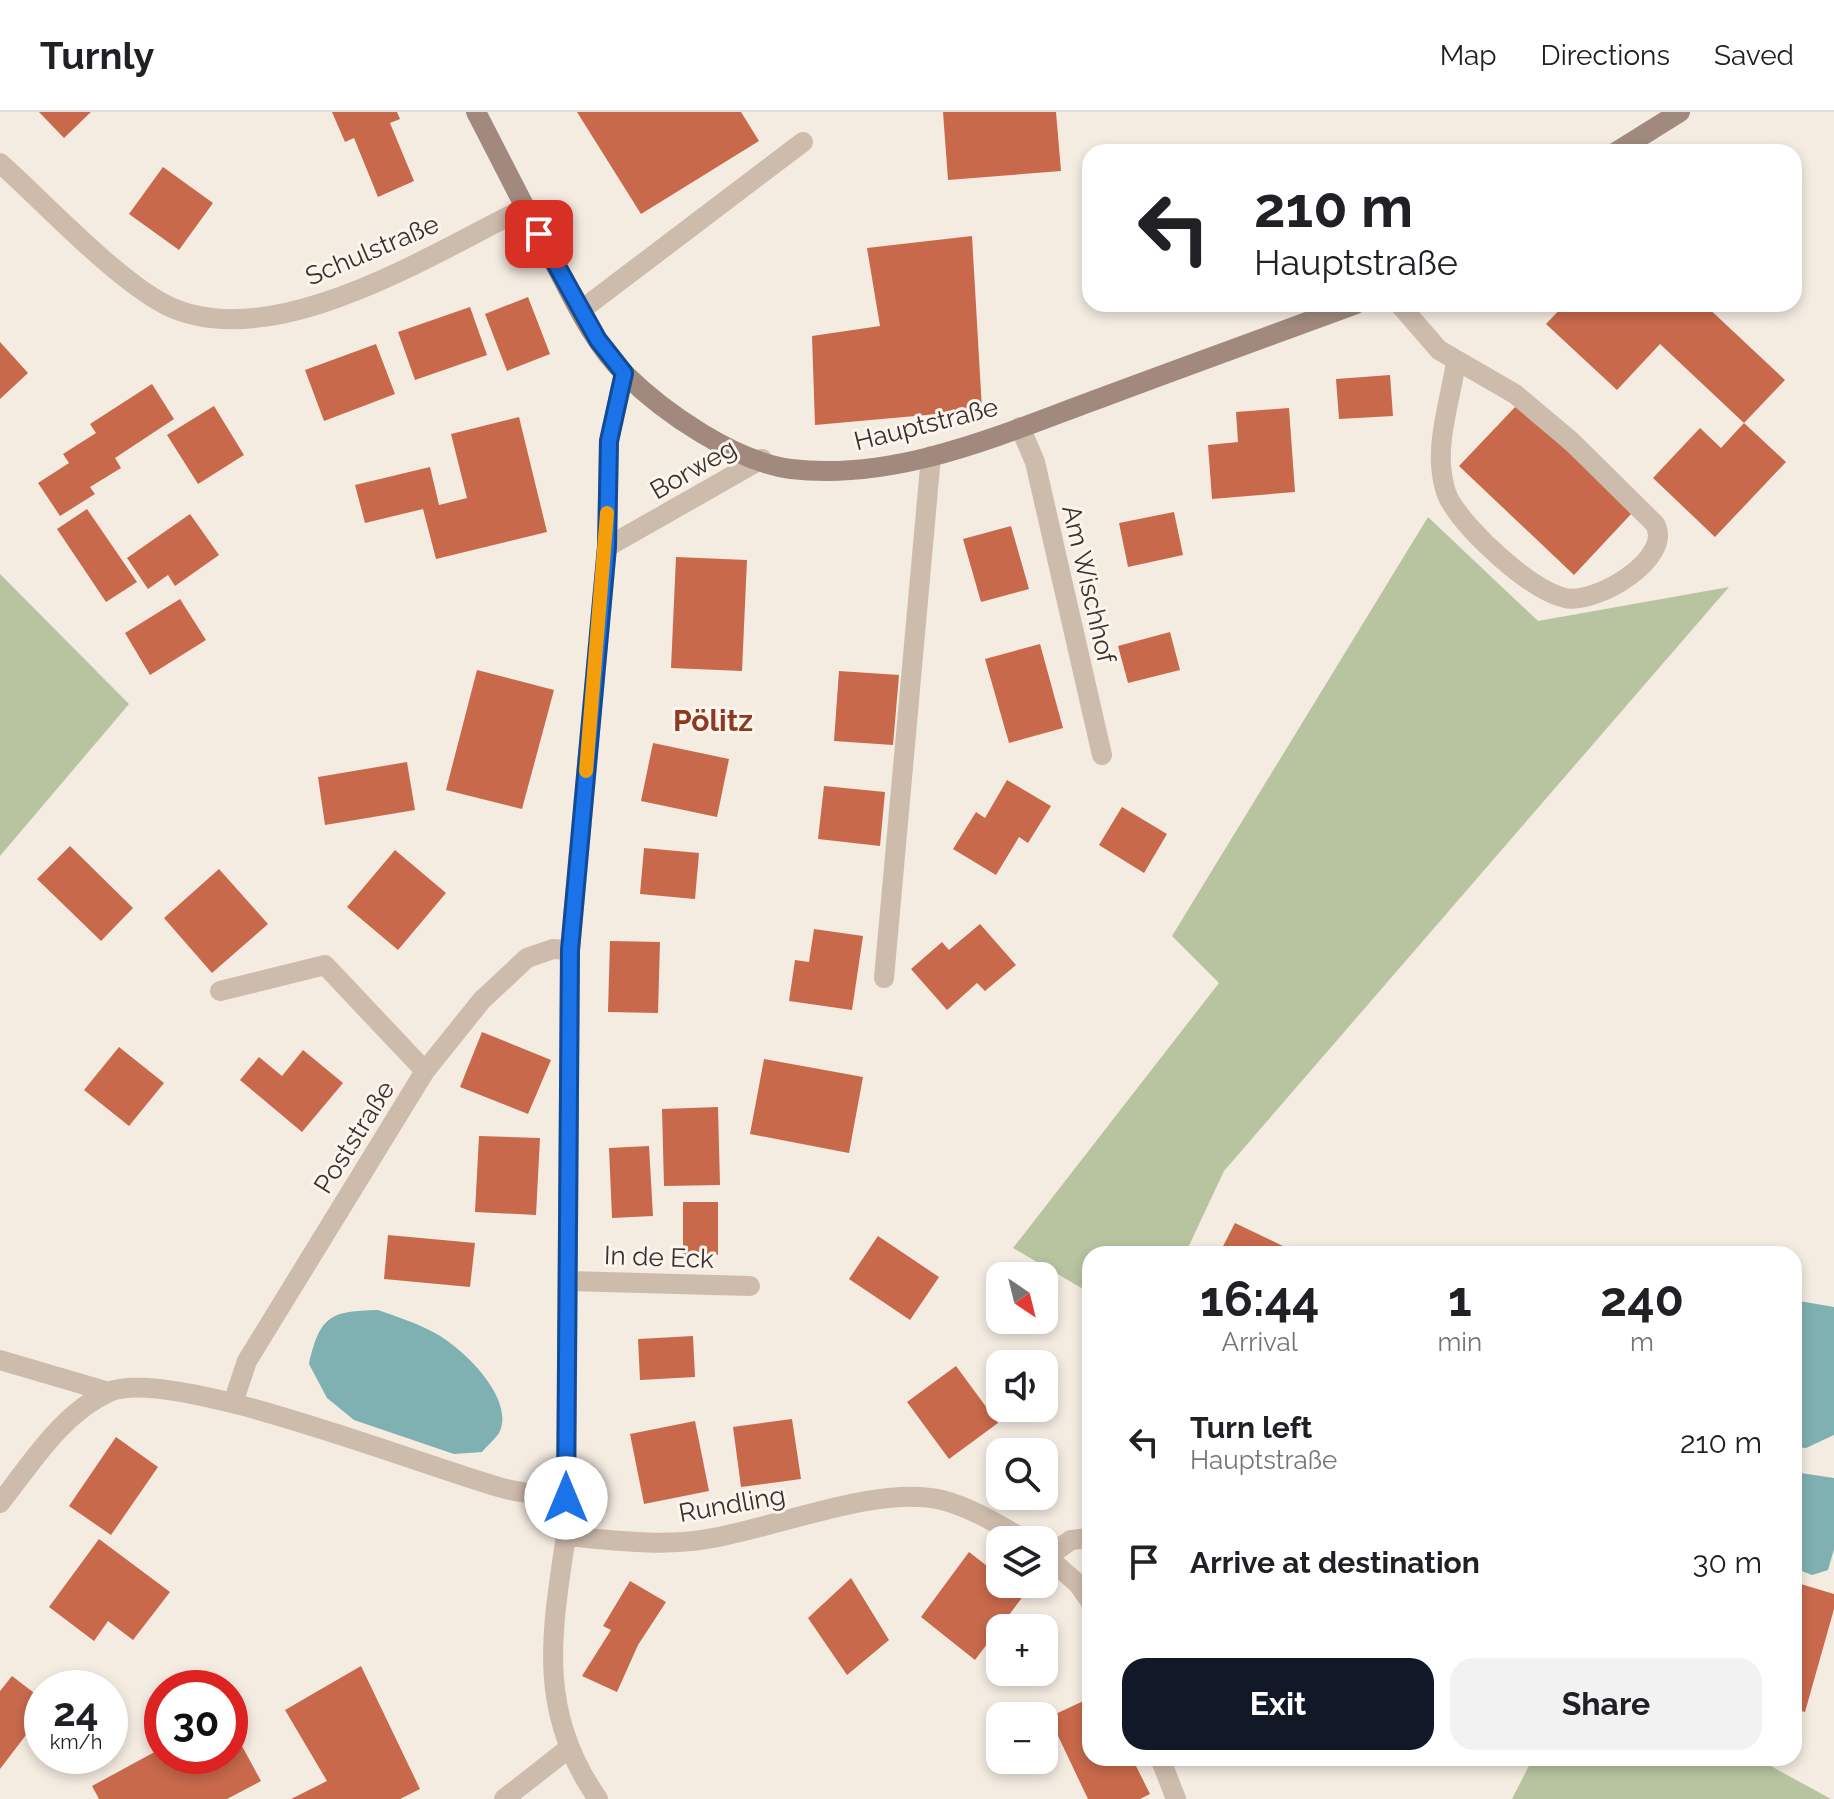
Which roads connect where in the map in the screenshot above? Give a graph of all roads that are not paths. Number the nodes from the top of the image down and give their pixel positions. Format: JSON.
{"nodes":[{"id":1,"x":476,"y":112,"type":"edge"},
{"id":2,"x":1680,"y":112,"type":"edge"},
{"id":3,"x":803,"y":142,"type":"dead end"},
{"id":4,"x":1629,"y":144,"type":"edge"},
{"id":5,"x":0,"y":163,"type":"edge"},
{"id":6,"x":525,"y":208,"type":"junction"},
{"id":7,"x":580,"y":311,"type":"junction"},
{"id":8,"x":1334,"y":312,"type":"edge"},
{"id":9,"x":1405,"y":312,"type":"edge"},
{"id":10,"x":1456,"y":362,"type":"junction"},
{"id":11,"x":624,"y":373,"type":"junction"},
{"id":12,"x":1020,"y":427,"type":"junction"},
{"id":13,"x":931,"y":456,"type":"junction"},
{"id":14,"x":762,"y":459,"type":"junction"},
{"id":15,"x":607,"y":547,"type":"junction"},
{"id":16,"x":1102,"y":755,"type":"dead end"},
{"id":17,"x":570,"y":950,"type":"junction"},
{"id":18,"x":884,"y":978,"type":"dead end"},
{"id":19,"x":220,"y":991,"type":"dead end"},
{"id":20,"x":425,"y":1071,"type":"junction"},
{"id":21,"x":568,"y":1281,"type":"junction"},
{"id":22,"x":750,"y":1286,"type":"dead end"},
{"id":23,"x":0,"y":1360,"type":"edge"},
{"id":24,"x":109,"y":1392,"type":"junction"},
{"id":25,"x":233,"y":1403,"type":"junction"},
{"id":26,"x":566,"y":1498,"type":"junction"},
{"id":27,"x":0,"y":1503,"type":"edge"},
{"id":28,"x":1002,"y":1526,"type":"edge"},
{"id":29,"x":566,"y":1536,"type":"junction"},
{"id":30,"x":1082,"y":1539,"type":"edge"},
{"id":31,"x":1058,"y":1548,"type":"edge"},
{"id":32,"x":1058,"y":1566,"type":"edge"},
{"id":33,"x":1082,"y":1590,"type":"edge"},
{"id":34,"x":568,"y":1749,"type":"junction"},
{"id":35,"x":1163,"y":1766,"type":"edge"},
{"id":36,"x":504,"y":1799,"type":"edge"},
{"id":37,"x":598,"y":1799,"type":"edge"},
{"id":38,"x":1176,"y":1799,"type":"edge"}],
"edges":[{"from":1,"to":6,"type":"main road","name":"Hauptstraße"},
{"from":2,"to":4,"type":"main road"},
{"from":3,"to":7,"type":"street"},
{"from":5,"to":6,"type":"street","name":"Schulstraße"},
{"from":6,"to":7,"type":"main road","name":"Hauptstraße"},
{"from":7,"to":11,"type":"main road","name":"Hauptstraße"},
{"from":8,"to":12,"type":"main road","name":"Hauptstraße"},
{"from":9,"to":10,"type":"street"},
{"from":10,"to":10,"type":"street"},
{"from":11,"to":14,"type":"main road","name":"Hauptstraße"},
{"from":11,"to":15,"type":"street","name":"Borweg"},
{"from":12,"to":13,"type":"main road","name":"Hauptstraße"},
{"from":12,"to":16,"type":"street","name":"Am Wischhof"},
{"from":13,"to":14,"type":"main road","name":"Hauptstraße"},
{"from":13,"to":18,"type":"street"},
{"from":14,"to":15,"type":"street","name":"Borweg"},
{"from":15,"to":17,"type":"street","name":"Borweg"},
{"from":17,"to":20,"type":"street","name":"Poststraße"},
{"from":17,"to":21,"type":"street","name":"Borweg"},
{"from":19,"to":20,"type":"street"},
{"from":20,"to":25,"type":"street","name":"Poststraße"},
{"from":21,"to":22,"type":"street","name":"In de Eck"},
{"from":21,"to":26,"type":"street","name":"Borweg"},
{"from":23,"to":24,"type":"street"},
{"from":24,"to":25,"type":"street"},
{"from":24,"to":27,"type":"street"},
{"from":25,"to":26,"type":"street"},
{"from":26,"to":29,"type":"street","name":"Borweg"},
{"from":28,"to":29,"type":"street","name":"Rundling"},
{"from":29,"to":34,"type":"street"},
{"from":30,"to":31,"type":"street"},
{"from":32,"to":33,"type":"street"},
{"from":34,"to":36,"type":"street"},
{"from":34,"to":37,"type":"street"},
{"from":35,"to":38,"type":"street"}]}
